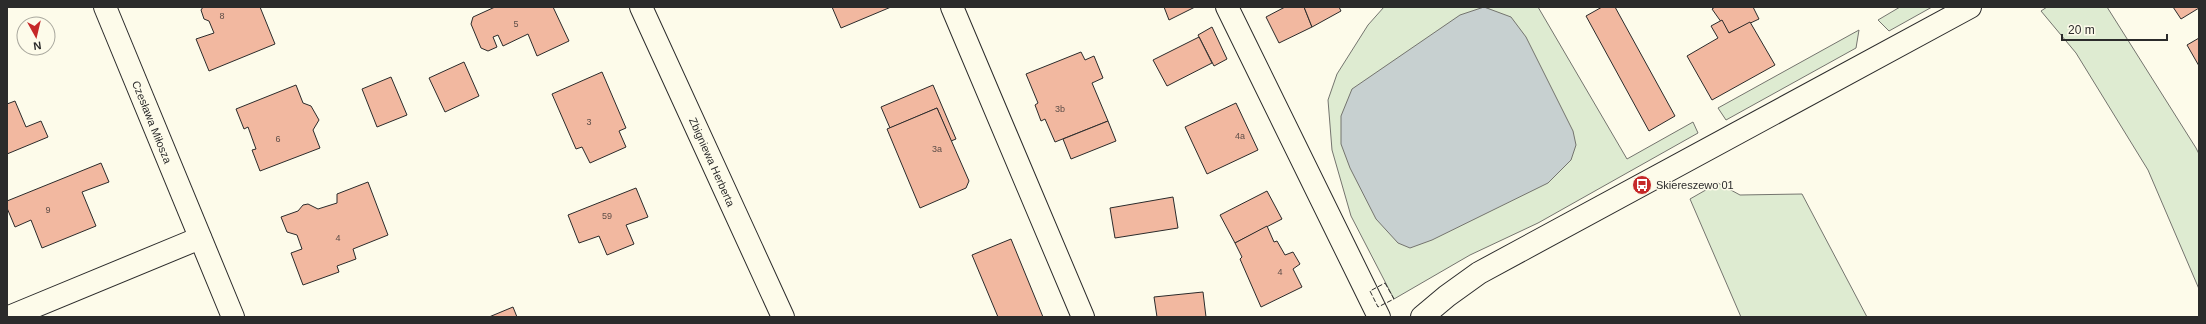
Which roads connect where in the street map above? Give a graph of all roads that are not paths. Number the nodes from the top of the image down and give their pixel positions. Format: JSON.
{"nodes":[{"id":1,"x":105,"y":7,"type":"edge"},
{"id":2,"x":641,"y":7,"type":"edge"},
{"id":3,"x":952,"y":7,"type":"edge"},
{"id":4,"x":1227,"y":7,"type":"edge"},
{"id":5,"x":1970,"y":7,"type":"edge"},
{"id":6,"x":200,"y":238,"type":"junction"},
{"id":7,"x":9,"y":317,"type":"edge"},
{"id":8,"x":233,"y":317,"type":"edge"},
{"id":9,"x":782,"y":317,"type":"edge"},
{"id":10,"x":1083,"y":317,"type":"edge"},
{"id":11,"x":1379,"y":317,"type":"edge"},
{"id":12,"x":1422,"y":317,"type":"edge"}],
"edges":[{"from":1,"to":6,"type":"street","name":"Czesława Miłosza"},
{"from":2,"to":9,"type":"street","name":"Zbigniewa Herberta"},
{"from":3,"to":10,"type":"street"},
{"from":4,"to":11,"type":"street"},
{"from":5,"to":12,"type":"street"},
{"from":6,"to":7,"type":"street"},
{"from":6,"to":8,"type":"street","name":"Czesława Miłosza"}]}
